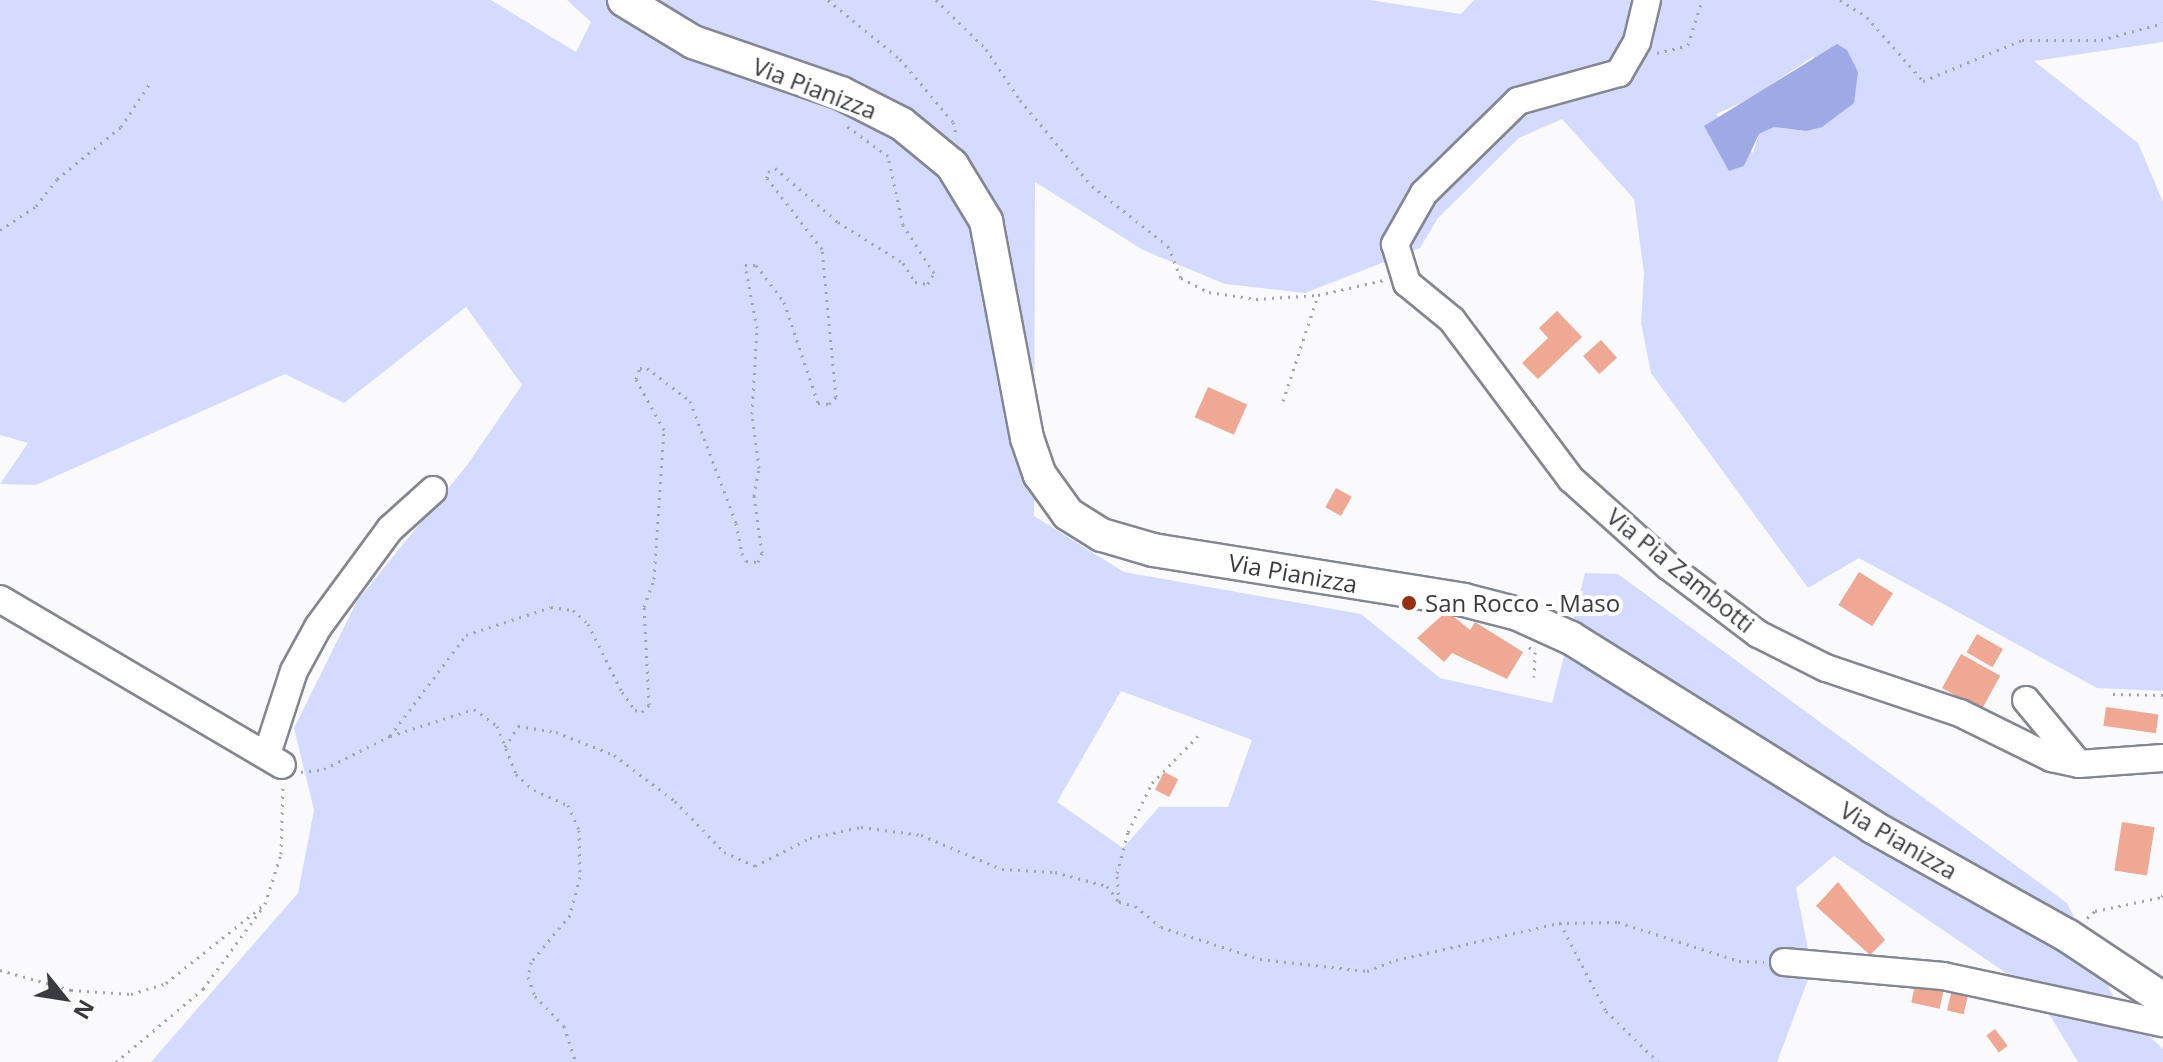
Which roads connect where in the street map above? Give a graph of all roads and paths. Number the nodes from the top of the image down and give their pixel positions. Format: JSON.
{"nodes":[{"id":1,"x":624,"y":0,"type":"edge"},
{"id":2,"x":828,"y":0,"type":"edge"},
{"id":3,"x":936,"y":0,"type":"edge"},
{"id":4,"x":1647,"y":0,"type":"edge"},
{"id":5,"x":1702,"y":0,"type":"edge"},
{"id":6,"x":1840,"y":0,"type":"edge"},
{"id":7,"x":2163,"y":23,"type":"edge"},
{"id":8,"x":1637,"y":42,"type":"junction"},
{"id":9,"x":150,"y":83,"type":"dead end"},
{"id":10,"x":837,"y":119,"type":"dead end"},
{"id":11,"x":961,"y":150,"type":"dead end"},
{"id":12,"x":0,"y":230,"type":"edge"},
{"id":13,"x":1407,"y":283,"type":"junction"},
{"id":14,"x":1318,"y":295,"type":"junction"},
{"id":15,"x":1283,"y":401,"type":"dead end"},
{"id":16,"x":433,"y":490,"type":"dead end"},
{"id":17,"x":0,"y":599,"type":"edge"},
{"id":18,"x":2113,"y":694,"type":"dead end"},
{"id":19,"x":2163,"y":695,"type":"edge"},
{"id":20,"x":2026,"y":700,"type":"dead end"},
{"id":21,"x":1199,"y":735,"type":"dead end"},
{"id":22,"x":390,"y":736,"type":"junction"},
{"id":23,"x":505,"y":747,"type":"junction"},
{"id":24,"x":2163,"y":758,"type":"edge"},
{"id":25,"x":274,"y":760,"type":"junction"},
{"id":26,"x":2079,"y":764,"type":"junction"},
{"id":27,"x":2163,"y":893,"type":"edge"},
{"id":28,"x":1119,"y":902,"type":"junction"},
{"id":29,"x":265,"y":904,"type":"junction"},
{"id":30,"x":1559,"y":923,"type":"junction"},
{"id":31,"x":2068,"y":936,"type":"junction"},
{"id":32,"x":1784,"y":962,"type":"joint"},
{"id":33,"x":0,"y":970,"type":"edge"},
{"id":34,"x":2163,"y":999,"type":"edge"},
{"id":35,"x":2163,"y":1023,"type":"edge"},
{"id":36,"x":116,"y":1062,"type":"edge"},
{"id":37,"x":576,"y":1062,"type":"edge"},
{"id":38,"x":1658,"y":1062,"type":"edge"}],
"edges":[{"from":1,"to":31,"type":"main road","name":"Via Pianizza"},
{"from":2,"to":11,"type":"path"},
{"from":3,"to":14,"type":"path"},
{"from":4,"to":8,"type":"street"},
{"from":5,"to":8,"type":"path"},
{"from":6,"to":7,"type":"path"},
{"from":8,"to":13,"type":"street"},
{"from":9,"to":12,"type":"path"},
{"from":10,"to":22,"type":"path"},
{"from":13,"to":14,"type":"path"},
{"from":13,"to":26,"type":"street","name":"Via Pia Zambotti"},
{"from":14,"to":15,"type":"path"},
{"from":16,"to":25,"type":"street"},
{"from":17,"to":25,"type":"street"},
{"from":18,"to":19,"type":"path"},
{"from":20,"to":26,"type":"street"},
{"from":21,"to":28,"type":"path"},
{"from":22,"to":23,"type":"path"},
{"from":22,"to":25,"type":"path"},
{"from":23,"to":28,"type":"path"},
{"from":23,"to":37,"type":"path"},
{"from":24,"to":26,"type":"street","name":"Via Pia Zambotti"},
{"from":25,"to":29,"type":"path"},
{"from":27,"to":31,"type":"path"},
{"from":28,"to":30,"type":"path"},
{"from":29,"to":33,"type":"path"},
{"from":29,"to":36,"type":"path"},
{"from":30,"to":32,"type":"path"},
{"from":30,"to":38,"type":"path"},
{"from":31,"to":34,"type":"main road","name":"Via Pianizza"},
{"from":32,"to":35,"type":"street"}]}
